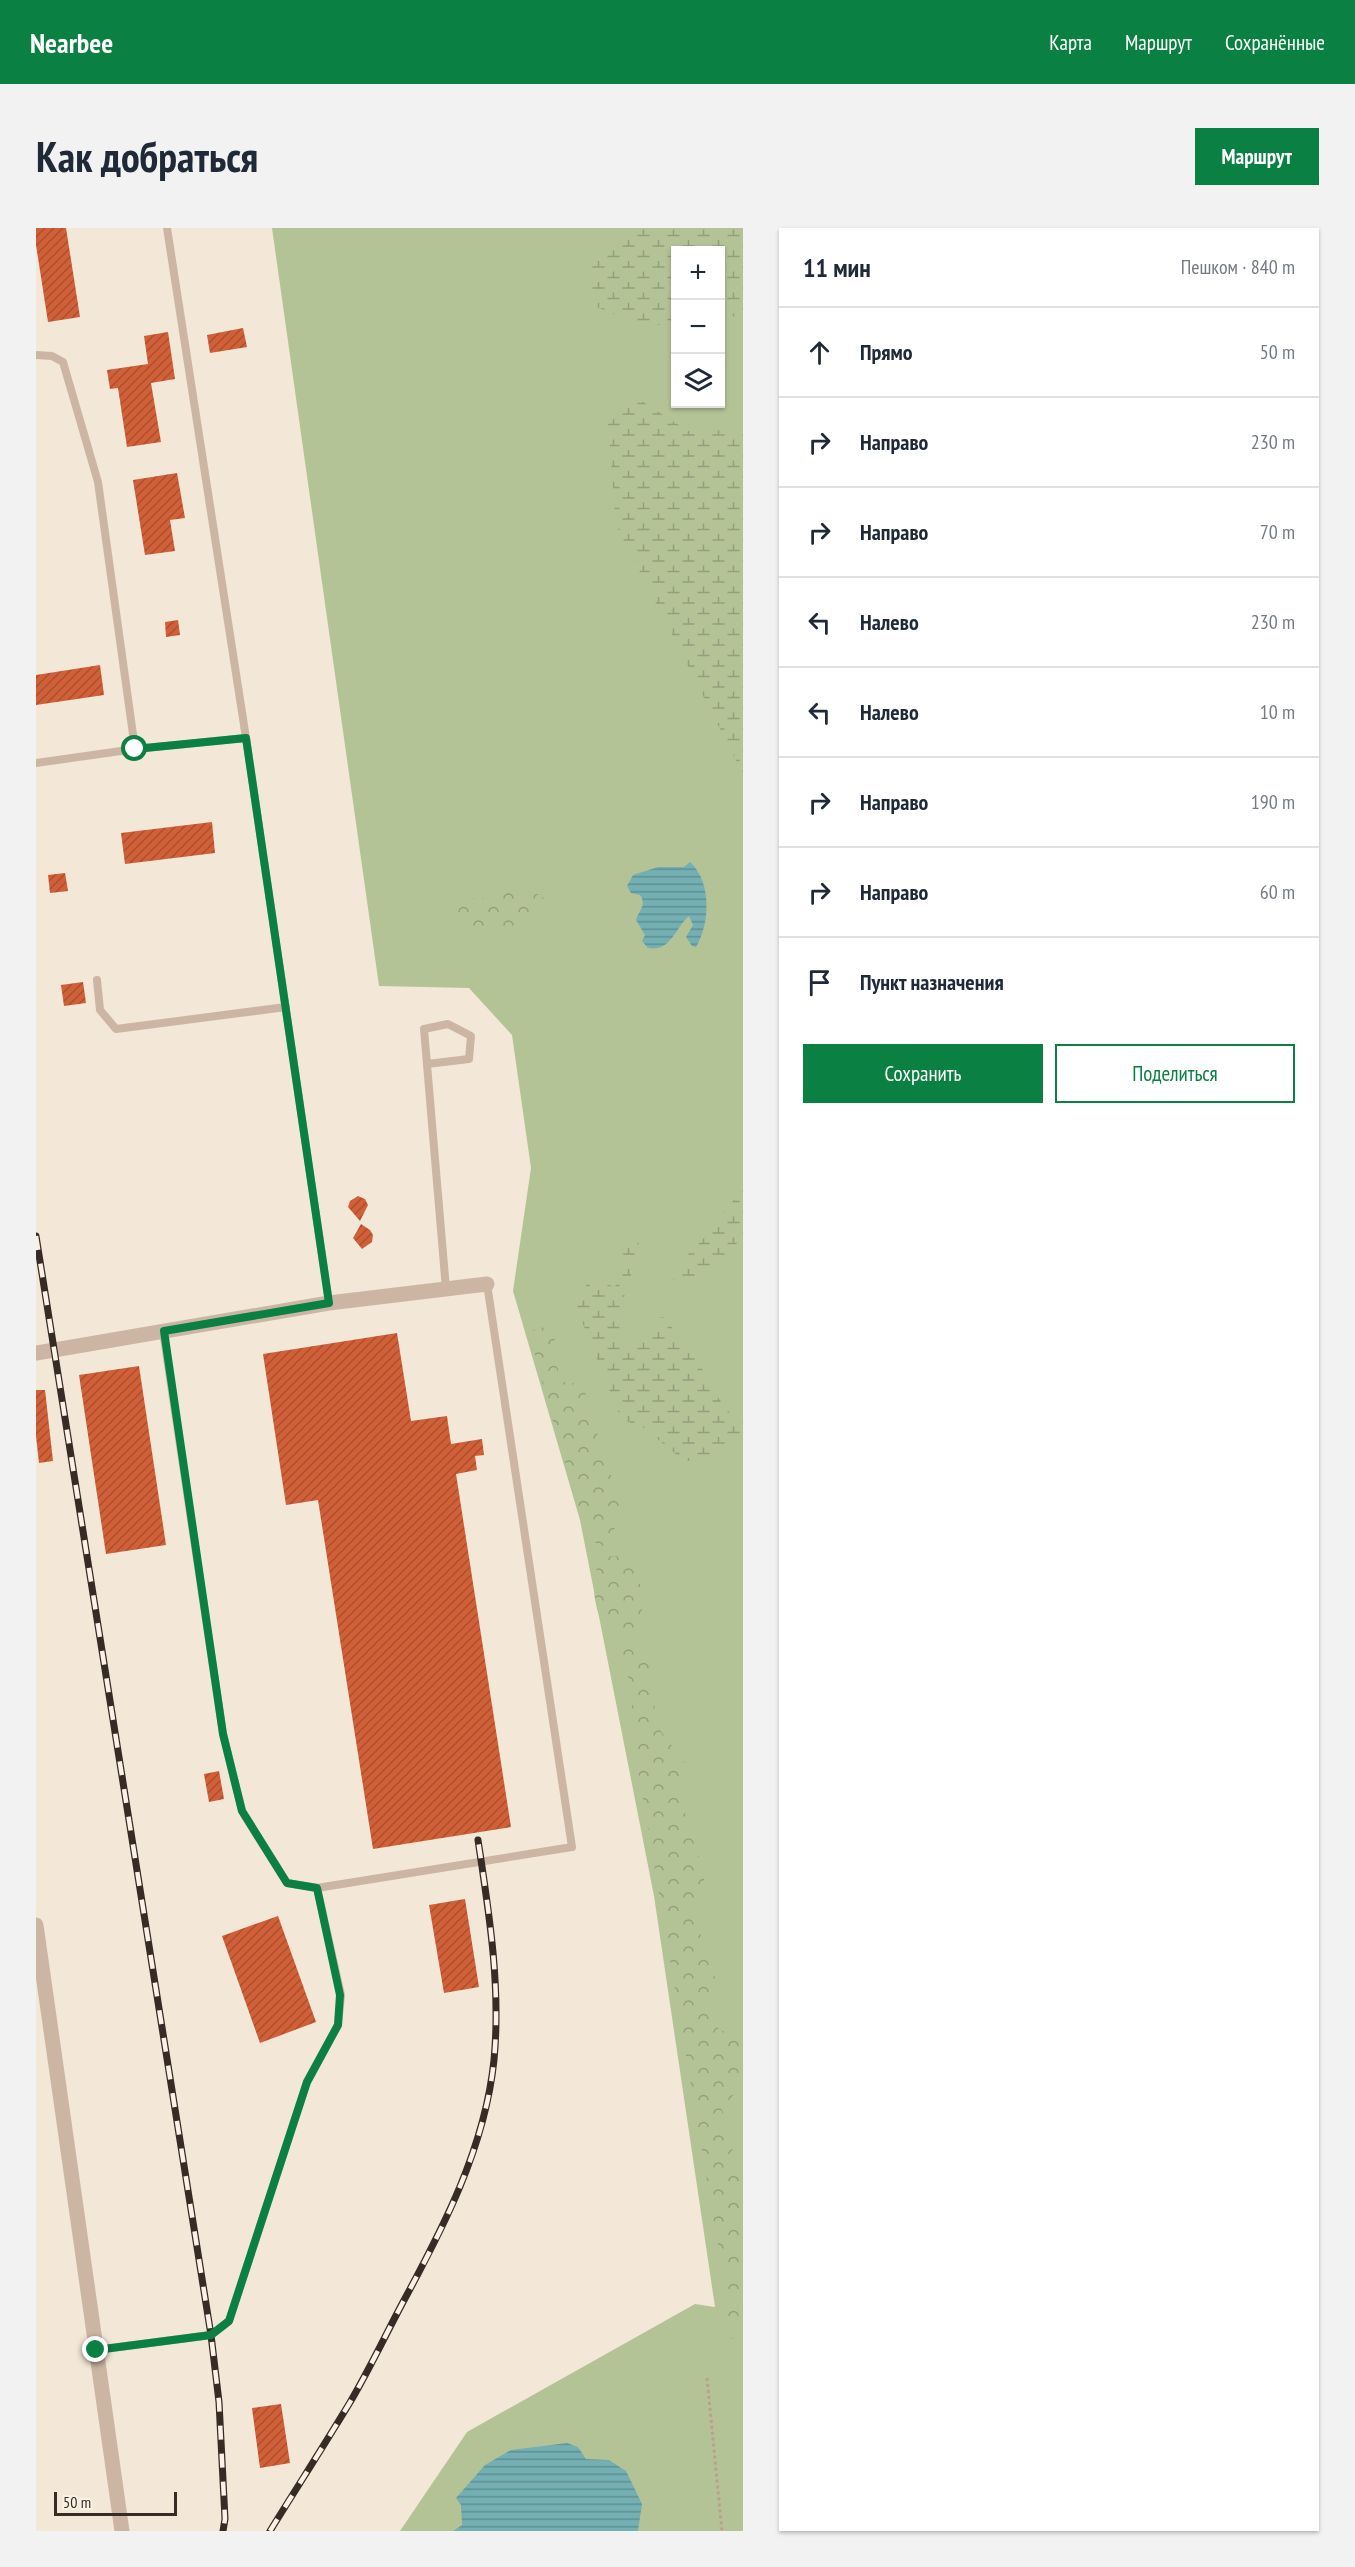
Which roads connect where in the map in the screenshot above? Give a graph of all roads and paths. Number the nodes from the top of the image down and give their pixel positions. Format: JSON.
{"nodes":[{"id":1,"x":167,"y":228,"type":"edge"},
{"id":2,"x":36,"y":355,"type":"edge"},
{"id":3,"x":246,"y":738,"type":"junction"},
{"id":4,"x":135,"y":749,"type":"junction"},
{"id":5,"x":36,"y":763,"type":"edge"},
{"id":6,"x":97,"y":980,"type":"dead end"},
{"id":7,"x":286,"y":1007,"type":"junction"},
{"id":8,"x":427,"y":1064,"type":"junction"},
{"id":9,"x":487,"y":1284,"type":"joint"},
{"id":10,"x":446,"y":1289,"type":"junction"},
{"id":11,"x":329,"y":1303,"type":"junction"},
{"id":12,"x":164,"y":1331,"type":"junction"},
{"id":13,"x":36,"y":1353,"type":"edge"},
{"id":14,"x":317,"y":1888,"type":"junction"},
{"id":15,"x":36,"y":1925,"type":"edge"},
{"id":16,"x":96,"y":2350,"type":"junction"},
{"id":17,"x":707,"y":2378,"type":"dead end"},
{"id":18,"x":122,"y":2531,"type":"edge"},
{"id":19,"x":722,"y":2531,"type":"edge"}],
"edges":[{"from":1,"to":3,"type":"lane"},
{"from":2,"to":4,"type":"lane"},
{"from":3,"to":4,"type":"lane"},
{"from":3,"to":7,"type":"lane"},
{"from":4,"to":5,"type":"lane"},
{"from":6,"to":7,"type":"lane"},
{"from":7,"to":11,"type":"lane"},
{"from":8,"to":8,"type":"lane"},
{"from":8,"to":10,"type":"lane"},
{"from":9,"to":10,"type":"street"},
{"from":9,"to":14,"type":"lane"},
{"from":10,"to":11,"type":"street"},
{"from":11,"to":12,"type":"street"},
{"from":12,"to":13,"type":"street"},
{"from":12,"to":14,"type":"lane"},
{"from":14,"to":16,"type":"lane"},
{"from":15,"to":16,"type":"street"},
{"from":16,"to":18,"type":"street"},
{"from":17,"to":19,"type":"path"}]}
